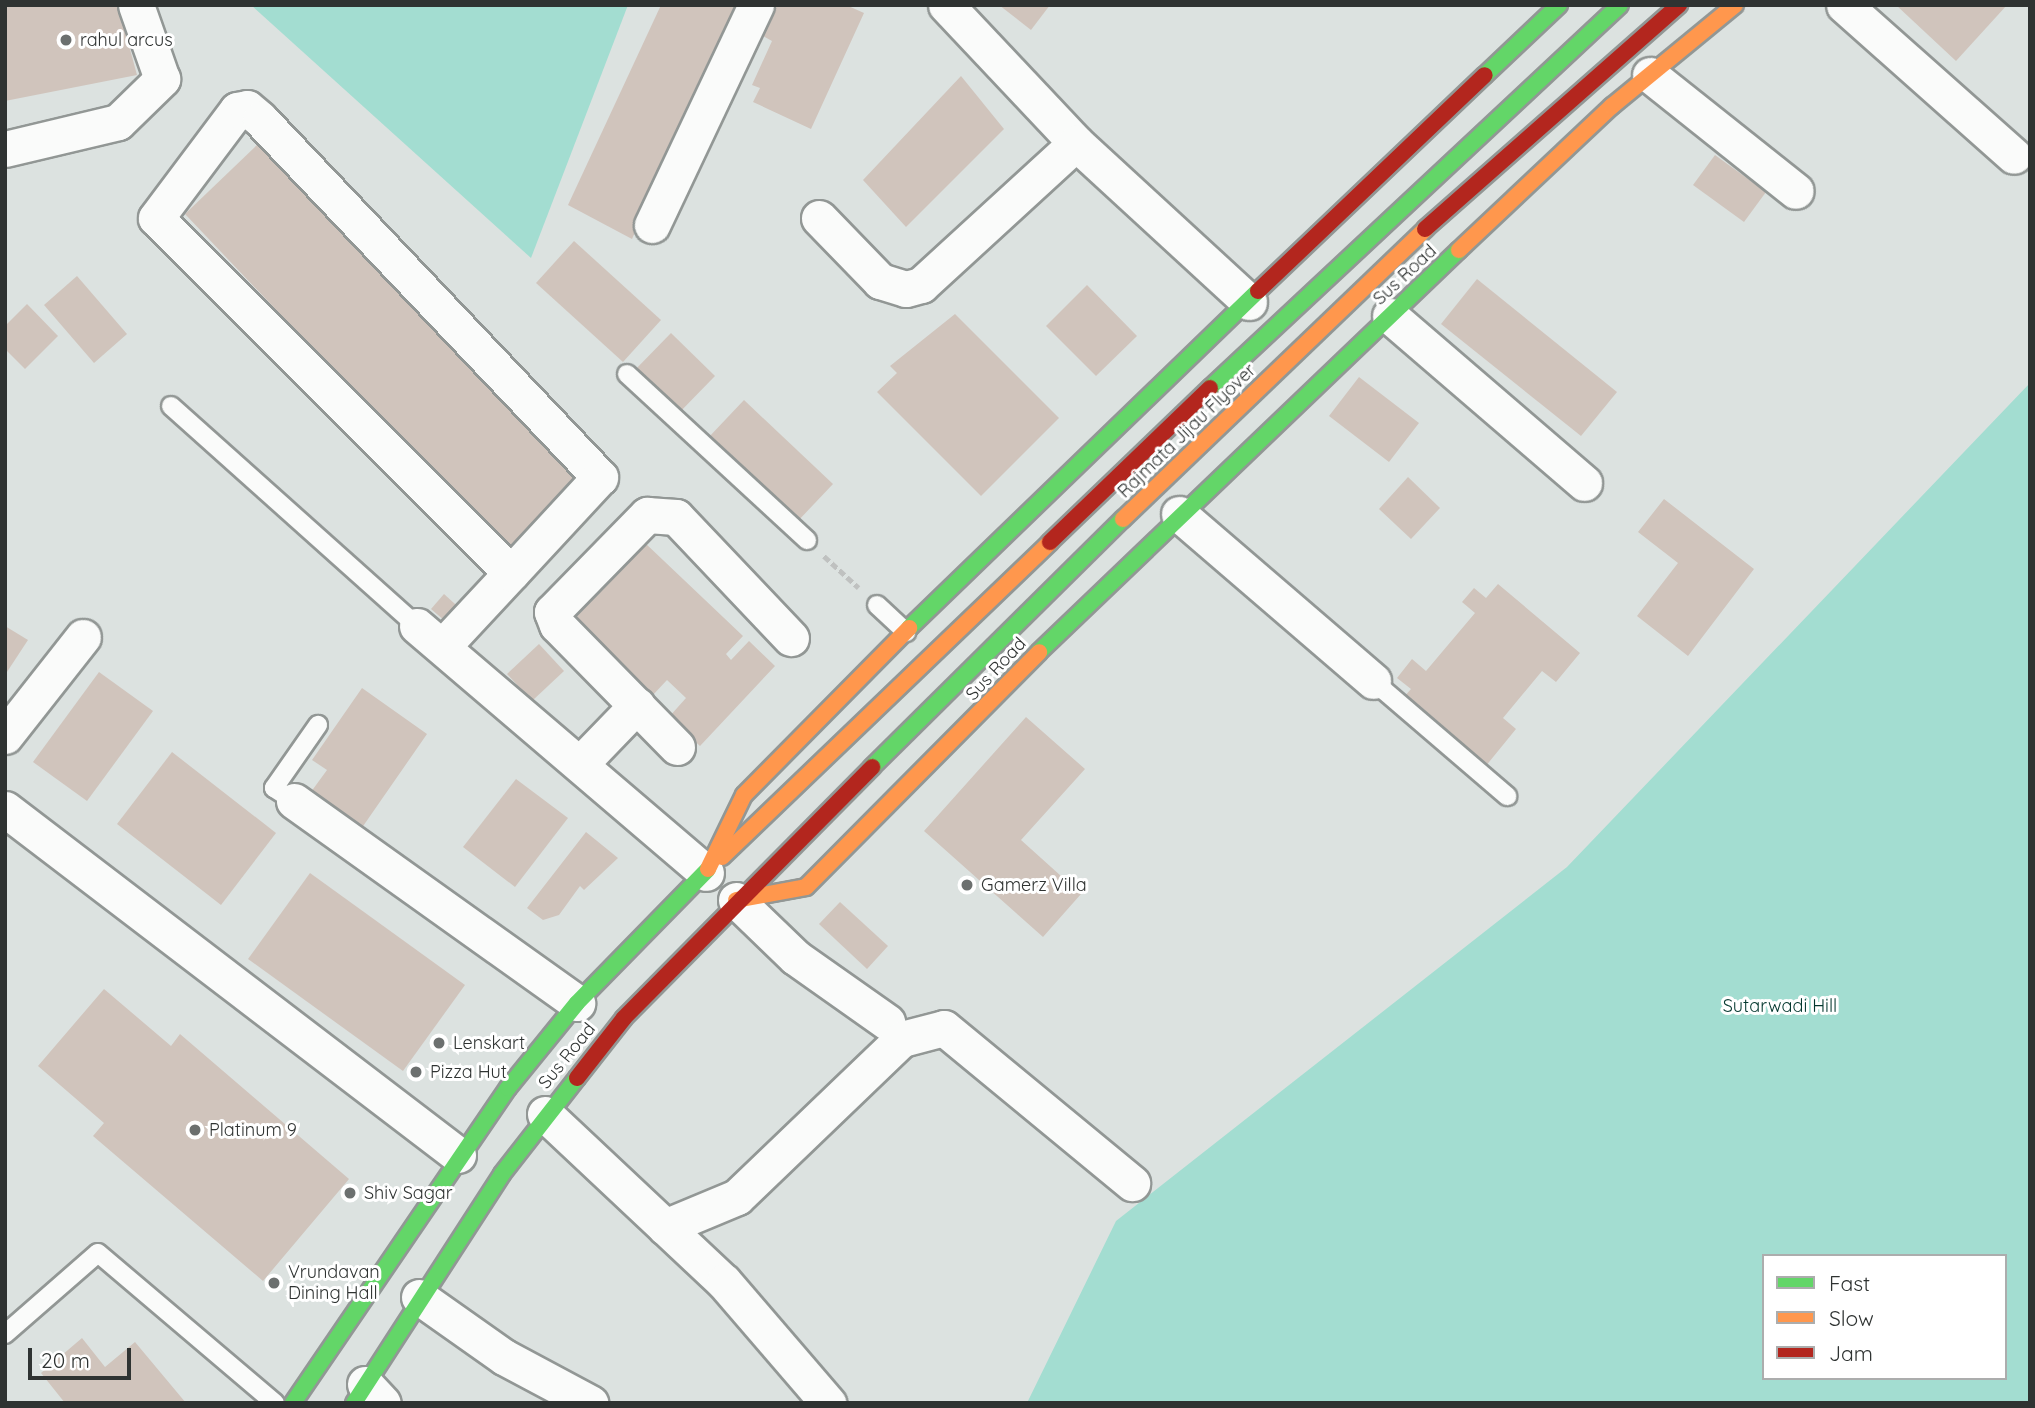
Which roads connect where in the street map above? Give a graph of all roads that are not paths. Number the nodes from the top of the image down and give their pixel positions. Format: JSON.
{"nodes":[{"id":1,"x":136,"y":5,"type":"edge"},
{"id":2,"x":756,"y":5,"type":"edge"},
{"id":3,"x":946,"y":5,"type":"edge"},
{"id":4,"x":1559,"y":5,"type":"edge"},
{"id":5,"x":1620,"y":5,"type":"edge"},
{"id":6,"x":1679,"y":5,"type":"edge"},
{"id":7,"x":1735,"y":5,"type":"edge"},
{"id":8,"x":1844,"y":5,"type":"edge"},
{"id":9,"x":1650,"y":75,"type":"junction"},
{"id":10,"x":1076,"y":143,"type":"junction"},
{"id":11,"x":5,"y":149,"type":"edge"},
{"id":12,"x":2014,"y":156,"type":"dead end"},
{"id":13,"x":1796,"y":191,"type":"dead end"},
{"id":14,"x":819,"y":218,"type":"dead end"},
{"id":15,"x":652,"y":225,"type":"dead end"},
{"id":16,"x":1249,"y":302,"type":"junction"},
{"id":17,"x":1390,"y":316,"type":"junction"},
{"id":18,"x":627,"y":374,"type":"dead end"},
{"id":19,"x":171,"y":407,"type":"dead end"},
{"id":20,"x":1584,"y":483,"type":"dead end"},
{"id":21,"x":1179,"y":514,"type":"junction"},
{"id":22,"x":807,"y":540,"type":"road end"},
{"id":23,"x":511,"y":573,"type":"junction"},
{"id":24,"x":877,"y":605,"type":"road end"},
{"id":25,"x":906,"y":632,"type":"junction"},
{"id":26,"x":430,"y":636,"type":"junction"},
{"id":27,"x":83,"y":638,"type":"dead end"},
{"id":28,"x":791,"y":638,"type":"dead end"},
{"id":29,"x":1373,"y":681,"type":"joint"},
{"id":30,"x":637,"y":705,"type":"junction"},
{"id":31,"x":318,"y":725,"type":"dead end"},
{"id":32,"x":5,"y":736,"type":"edge"},
{"id":33,"x":677,"y":747,"type":"dead end"},
{"id":34,"x":582,"y":762,"type":"junction"},
{"id":35,"x":1507,"y":796,"type":"dead end"},
{"id":36,"x":294,"y":801,"type":"joint"},
{"id":37,"x":5,"y":809,"type":"edge"},
{"id":38,"x":706,"y":873,"type":"junction"},
{"id":39,"x":736,"y":900,"type":"junction"},
{"id":40,"x":577,"y":1003,"type":"junction"},
{"id":41,"x":887,"y":1022,"type":"dead end"},
{"id":42,"x":545,"y":1114,"type":"junction"},
{"id":43,"x":458,"y":1155,"type":"junction"},
{"id":44,"x":1132,"y":1183,"type":"dead end"},
{"id":45,"x":414,"y":1218,"type":"junction"},
{"id":46,"x":665,"y":1227,"type":"junction"},
{"id":47,"x":444,"y":1239,"type":"junction"},
{"id":48,"x":419,"y":1297,"type":"junction"},
{"id":49,"x":5,"y":1334,"type":"edge"},
{"id":50,"x":368,"y":1396,"type":"edge"},
{"id":51,"x":275,"y":1403,"type":"edge"},
{"id":52,"x":293,"y":1403,"type":"edge"},
{"id":53,"x":590,"y":1403,"type":"edge"},
{"id":54,"x":828,"y":1403,"type":"edge"}],
"edges":[{"from":1,"to":11,"type":"street"},
{"from":2,"to":15,"type":"street"},
{"from":3,"to":10,"type":"street"},
{"from":4,"to":16,"type":"main road","name":"Sus Road"},
{"from":5,"to":38,"type":"main road","name":"Rajmata Jijau Flyover"},
{"from":6,"to":39,"type":"main road","name":"Rajmata Jijau Flyover"},
{"from":7,"to":9,"type":"main road","name":"Sus Road"},
{"from":8,"to":12,"type":"street"},
{"from":9,"to":13,"type":"street"},
{"from":9,"to":17,"type":"main road","name":"Sus Road"},
{"from":10,"to":14,"type":"street"},
{"from":10,"to":16,"type":"street"},
{"from":16,"to":25,"type":"main road","name":"Sus Road"},
{"from":17,"to":20,"type":"street"},
{"from":17,"to":21,"type":"main road","name":"Sus Road"},
{"from":18,"to":22,"type":"lane"},
{"from":19,"to":26,"type":"lane"},
{"from":21,"to":29,"type":"street"},
{"from":21,"to":39,"type":"main road","name":"Sus Road"},
{"from":23,"to":23,"type":"street"},
{"from":23,"to":26,"type":"street"},
{"from":24,"to":25,"type":"lane"},
{"from":25,"to":38,"type":"main road","name":"Sus Road"},
{"from":26,"to":34,"type":"street"},
{"from":27,"to":32,"type":"street"},
{"from":28,"to":30,"type":"street"},
{"from":29,"to":35,"type":"lane"},
{"from":30,"to":33,"type":"street"},
{"from":30,"to":34,"type":"street"},
{"from":31,"to":36,"type":"lane"},
{"from":34,"to":38,"type":"street"},
{"from":36,"to":40,"type":"street"},
{"from":37,"to":43,"type":"street"},
{"from":38,"to":40,"type":"main road","name":"Sus Road"},
{"from":39,"to":41,"type":"street"},
{"from":39,"to":42,"type":"main road","name":"Sus Road"},
{"from":40,"to":43,"type":"main road","name":"Sus Road"},
{"from":42,"to":46,"type":"street"},
{"from":42,"to":47,"type":"main road","name":"Sus Road"},
{"from":43,"to":45,"type":"main road","name":"Sus Road"},
{"from":44,"to":46,"type":"street"},
{"from":45,"to":47,"type":"main road"},
{"from":45,"to":52,"type":"main road","name":"Sus Road"},
{"from":46,"to":54,"type":"street"},
{"from":47,"to":48,"type":"main road","name":"Sus Road"},
{"from":48,"to":50,"type":"main road","name":"Sus Road"},
{"from":48,"to":53,"type":"street"},
{"from":49,"to":51,"type":"lane"}]}
